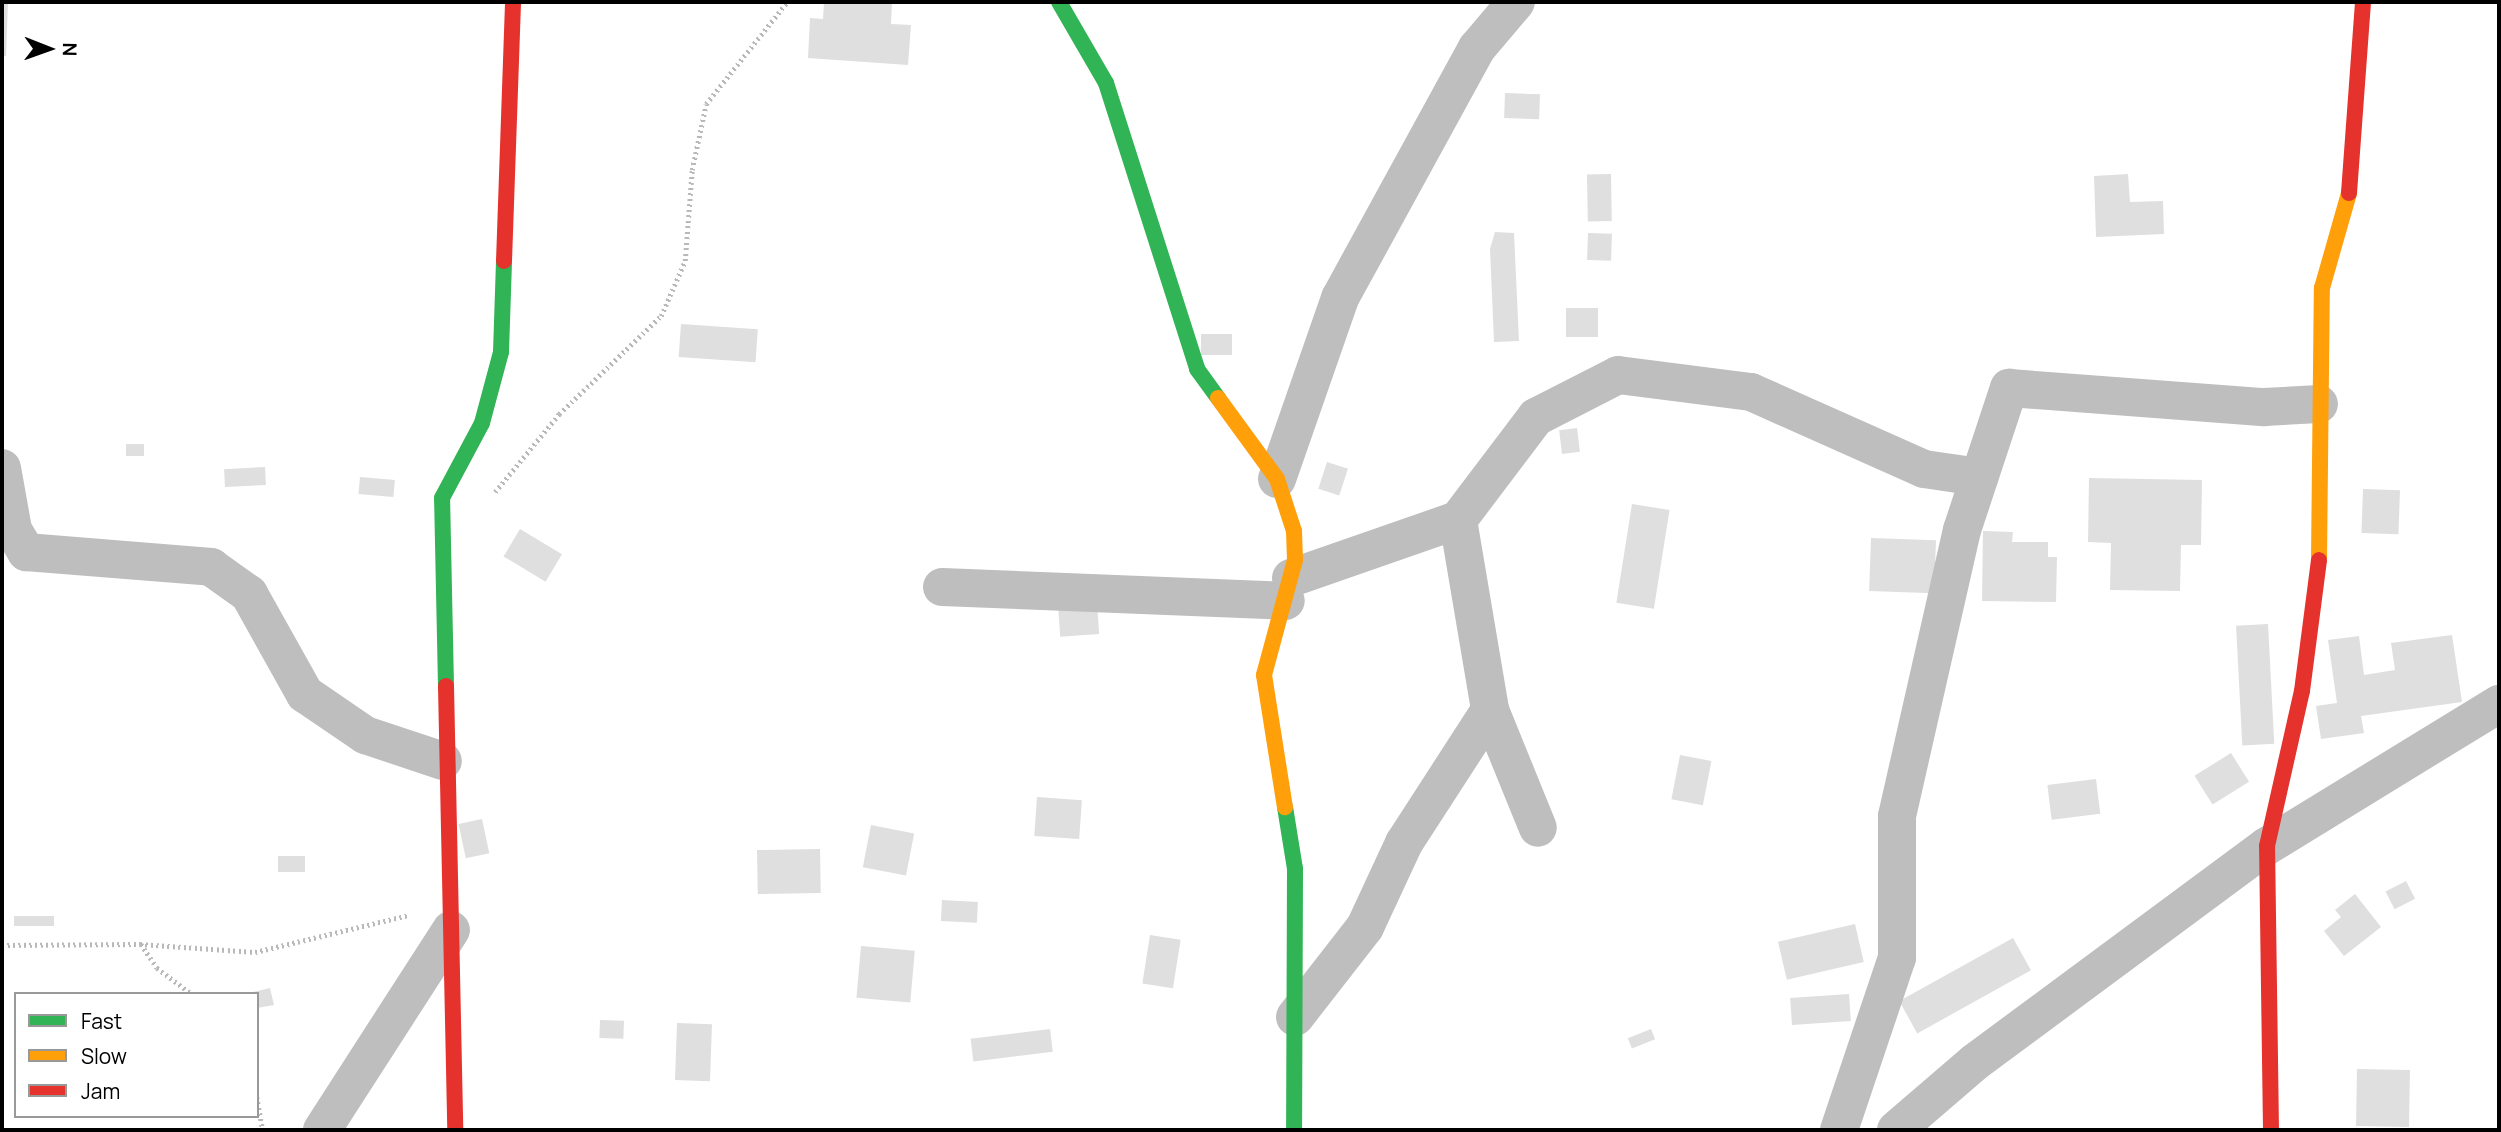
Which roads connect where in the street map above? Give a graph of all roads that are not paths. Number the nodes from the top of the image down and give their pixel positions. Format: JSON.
{"nodes":[{"id":1,"x":513,"y":2,"type":"edge"},
{"id":2,"x":1059,"y":2,"type":"edge"},
{"id":3,"x":1516,"y":2,"type":"edge"},
{"id":4,"x":2363,"y":2,"type":"edge"},
{"id":5,"x":2319,"y":404,"type":"junction"},
{"id":6,"x":2,"y":468,"type":"edge"},
{"id":7,"x":1979,"y":477,"type":"junction"},
{"id":8,"x":1278,"y":480,"type":"junction"},
{"id":9,"x":1458,"y":520,"type":"junction"},
{"id":10,"x":942,"y":587,"type":"dead end"},
{"id":11,"x":1289,"y":589,"type":"junction"},
{"id":12,"x":2499,"y":704,"type":"edge"},
{"id":13,"x":1490,"y":710,"type":"junction"},
{"id":14,"x":443,"y":761,"type":"junction"},
{"id":15,"x":1538,"y":828,"type":"dead end"},
{"id":16,"x":2267,"y":846,"type":"junction"},
{"id":17,"x":451,"y":918,"type":"junction"},
{"id":18,"x":1294,"y":1017,"type":"junction"},
{"id":19,"x":322,"y":1130,"type":"edge"},
{"id":20,"x":455,"y":1130,"type":"edge"},
{"id":21,"x":1294,"y":1130,"type":"edge"},
{"id":22,"x":1839,"y":1130,"type":"edge"},
{"id":23,"x":1896,"y":1130,"type":"edge"},
{"id":24,"x":2272,"y":1130,"type":"edge"}],
"edges":[{"from":1,"to":14,"type":"street"},
{"from":2,"to":8,"type":"street"},
{"from":3,"to":8,"type":"street"},
{"from":4,"to":5,"type":"street"},
{"from":5,"to":7,"type":"street"},
{"from":5,"to":16,"type":"street"},
{"from":6,"to":14,"type":"street"},
{"from":7,"to":9,"type":"street"},
{"from":7,"to":22,"type":"street"},
{"from":8,"to":11,"type":"street"},
{"from":9,"to":11,"type":"street"},
{"from":9,"to":13,"type":"street"},
{"from":10,"to":11,"type":"street"},
{"from":11,"to":18,"type":"street"},
{"from":12,"to":16,"type":"street"},
{"from":13,"to":15,"type":"street"},
{"from":13,"to":18,"type":"street"},
{"from":14,"to":17,"type":"street"},
{"from":16,"to":23,"type":"street"},
{"from":16,"to":24,"type":"street"},
{"from":17,"to":19,"type":"street"},
{"from":17,"to":20,"type":"street"},
{"from":18,"to":21,"type":"street"}]}
